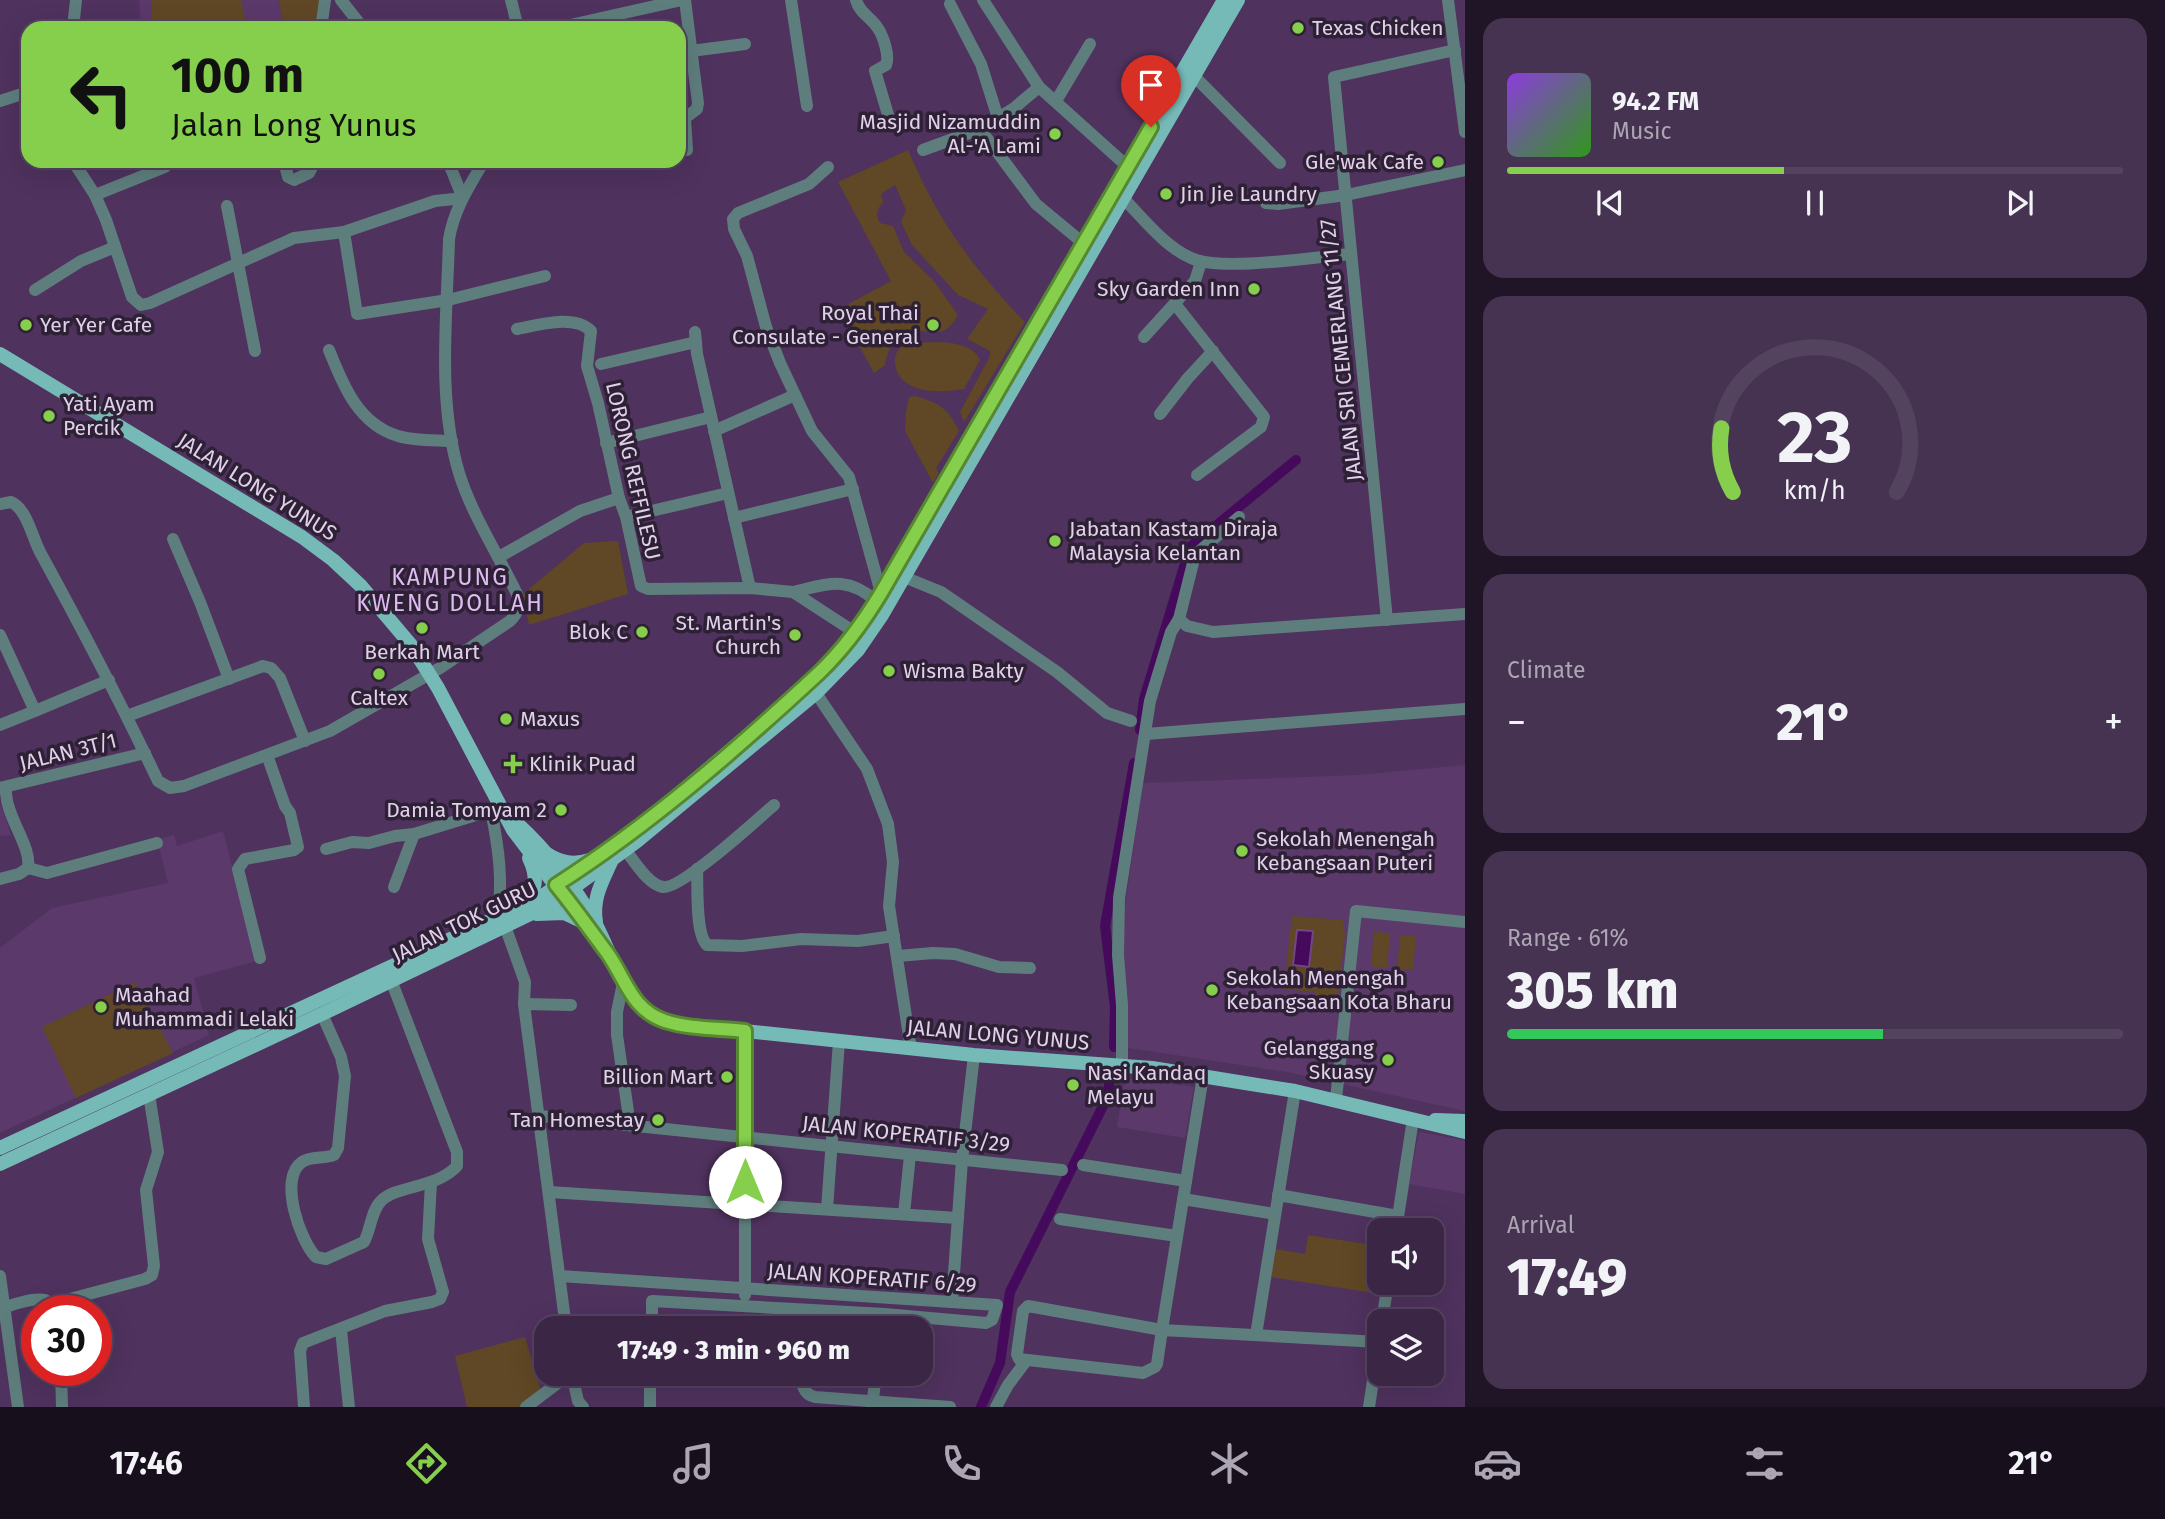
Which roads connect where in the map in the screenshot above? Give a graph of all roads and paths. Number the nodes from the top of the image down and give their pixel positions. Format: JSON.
{"nodes":[{"id":1,"x":76,"y":0,"type":"edge"},
{"id":2,"x":325,"y":0,"type":"edge"},
{"id":3,"x":341,"y":0,"type":"edge"},
{"id":4,"x":512,"y":0,"type":"edge"},
{"id":5,"x":683,"y":0,"type":"edge"},
{"id":6,"x":791,"y":0,"type":"edge"},
{"id":7,"x":856,"y":0,"type":"edge"},
{"id":8,"x":983,"y":0,"type":"edge"},
{"id":9,"x":1224,"y":0,"type":"edge"},
{"id":10,"x":1238,"y":0,"type":"edge"},
{"id":11,"x":1452,"y":1,"type":"edge"},
{"id":12,"x":950,"y":4,"type":"dead end"},
{"id":13,"x":74,"y":21,"type":"edge"},
{"id":14,"x":322,"y":21,"type":"edge"},
{"id":15,"x":358,"y":21,"type":"edge"},
{"id":16,"x":516,"y":21,"type":"edge"},
{"id":17,"x":588,"y":21,"type":"edge"},
{"id":18,"x":745,"y":44,"type":"dead end"},
{"id":19,"x":1090,"y":44,"type":"dead end"},
{"id":20,"x":1455,"y":50,"type":"junction"},
{"id":21,"x":691,"y":51,"type":"junction"},
{"id":22,"x":1194,"y":76,"type":"junction"},
{"id":23,"x":1039,"y":87,"type":"junction"},
{"id":24,"x":21,"y":94,"type":"edge"},
{"id":25,"x":0,"y":101,"type":"edge"},
{"id":26,"x":1056,"y":101,"type":"junction"},
{"id":27,"x":807,"y":106,"type":"dead end"},
{"id":28,"x":686,"y":117,"type":"edge"},
{"id":29,"x":889,"y":118,"type":"dead end"},
{"id":30,"x":998,"y":118,"type":"junction"},
{"id":31,"x":980,"y":129,"type":"junction"},
{"id":32,"x":1465,"y":132,"type":"edge"},
{"id":33,"x":686,"y":134,"type":"edge"},
{"id":34,"x":687,"y":150,"type":"dead end"},
{"id":35,"x":923,"y":150,"type":"dead end"},
{"id":36,"x":1280,"y":163,"type":"dead end"},
{"id":37,"x":828,"y":167,"type":"dead end"},
{"id":38,"x":1128,"y":167,"type":"junction"},
{"id":39,"x":78,"y":168,"type":"edge"},
{"id":40,"x":163,"y":168,"type":"edge"},
{"id":41,"x":286,"y":168,"type":"edge"},
{"id":42,"x":312,"y":168,"type":"edge"},
{"id":43,"x":450,"y":168,"type":"edge"},
{"id":44,"x":480,"y":168,"type":"edge"},
{"id":45,"x":1465,"y":170,"type":"edge"},
{"id":46,"x":95,"y":195,"type":"junction"},
{"id":47,"x":1346,"y":195,"type":"junction"},
{"id":48,"x":461,"y":198,"type":"junction"},
{"id":49,"x":1123,"y":198,"type":"junction"},
{"id":50,"x":1266,"y":203,"type":"dead end"},
{"id":51,"x":228,"y":206,"type":"dead end"},
{"id":52,"x":344,"y":232,"type":"junction"},
{"id":53,"x":1083,"y":243,"type":"junction"},
{"id":54,"x":115,"y":247,"type":"junction"},
{"id":55,"x":1352,"y":254,"type":"junction"},
{"id":56,"x":1201,"y":262,"type":"junction"},
{"id":57,"x":239,"y":264,"type":"junction"},
{"id":58,"x":545,"y":276,"type":"dead end"},
{"id":59,"x":35,"y":290,"type":"dead end"},
{"id":60,"x":448,"y":300,"type":"junction"},
{"id":61,"x":1175,"y":304,"type":"junction"},
{"id":62,"x":517,"y":329,"type":"dead end"},
{"id":63,"x":1144,"y":337,"type":"dead end"},
{"id":64,"x":329,"y":350,"type":"dead end"},
{"id":65,"x":255,"y":351,"type":"dead end"},
{"id":66,"x":1213,"y":351,"type":"junction"},
{"id":67,"x":0,"y":354,"type":"edge"},
{"id":68,"x":601,"y":364,"type":"dead end"},
{"id":69,"x":795,"y":395,"type":"junction"},
{"id":70,"x":1160,"y":414,"type":"dead end"},
{"id":71,"x":711,"y":417,"type":"junction"},
{"id":72,"x":714,"y":432,"type":"junction"},
{"id":73,"x":452,"y":441,"type":"junction"},
{"id":74,"x":606,"y":443,"type":"junction"},
{"id":75,"x":1197,"y":475,"type":"dead end"},
{"id":76,"x":853,"y":489,"type":"junction"},
{"id":77,"x":728,"y":493,"type":"junction"},
{"id":78,"x":620,"y":498,"type":"junction"},
{"id":79,"x":0,"y":504,"type":"edge"},
{"id":80,"x":626,"y":517,"type":"junction"},
{"id":81,"x":1239,"y":517,"type":"dead end"},
{"id":82,"x":734,"y":518,"type":"junction"},
{"id":83,"x":173,"y":539,"type":"dead end"},
{"id":84,"x":499,"y":557,"type":"junction"},
{"id":85,"x":904,"y":577,"type":"junction"},
{"id":86,"x":750,"y":588,"type":"junction"},
{"id":87,"x":793,"y":592,"type":"junction"},
{"id":88,"x":878,"y":597,"type":"junction"},
{"id":89,"x":1465,"y":614,"type":"edge"},
{"id":90,"x":1178,"y":619,"type":"junction"},
{"id":91,"x":1387,"y":620,"type":"junction"},
{"id":92,"x":856,"y":633,"type":"junction"},
{"id":93,"x":0,"y":635,"type":"edge"},
{"id":94,"x":430,"y":674,"type":"junction"},
{"id":95,"x":229,"y":679,"type":"junction"},
{"id":96,"x":108,"y":680,"type":"junction"},
{"id":97,"x":816,"y":693,"type":"junction"},
{"id":98,"x":1465,"y":709,"type":"edge"},
{"id":99,"x":35,"y":711,"type":"junction"},
{"id":100,"x":127,"y":716,"type":"junction"},
{"id":101,"x":1131,"y":721,"type":"dead end"},
{"id":102,"x":0,"y":725,"type":"edge"},
{"id":103,"x":1146,"y":734,"type":"junction"},
{"id":104,"x":305,"y":741,"type":"junction"},
{"id":105,"x":145,"y":753,"type":"junction"},
{"id":106,"x":267,"y":755,"type":"junction"},
{"id":107,"x":3,"y":788,"type":"edge"},
{"id":108,"x":774,"y":805,"type":"dead end"},
{"id":109,"x":500,"y":810,"type":"junction"},
{"id":110,"x":414,"y":834,"type":"junction"},
{"id":111,"x":157,"y":843,"type":"dead end"},
{"id":112,"x":529,"y":844,"type":"junction"},
{"id":113,"x":326,"y":849,"type":"dead end"},
{"id":114,"x":625,"y":850,"type":"junction"},
{"id":115,"x":607,"y":857,"type":"junction"},
{"id":116,"x":28,"y":868,"type":"junction"},
{"id":117,"x":697,"y":869,"type":"junction"},
{"id":118,"x":0,"y":879,"type":"edge"},
{"id":119,"x":394,"y":887,"type":"dead end"},
{"id":120,"x":565,"y":887,"type":"junction"},
{"id":121,"x":520,"y":913,"type":"junction"},
{"id":122,"x":501,"y":922,"type":"junction"},
{"id":123,"x":1465,"y":922,"type":"edge"},
{"id":124,"x":591,"y":924,"type":"junction"},
{"id":125,"x":894,"y":936,"type":"junction"},
{"id":126,"x":898,"y":956,"type":"junction"},
{"id":127,"x":260,"y":958,"type":"dead end"},
{"id":128,"x":1030,"y":968,"type":"dead end"},
{"id":129,"x":391,"y":980,"type":"junction"},
{"id":130,"x":623,"y":983,"type":"junction"},
{"id":131,"x":524,"y":1004,"type":"junction"},
{"id":132,"x":571,"y":1005,"type":"dead end"},
{"id":133,"x":322,"y":1014,"type":"junction"},
{"id":134,"x":745,"y":1031,"type":"junction"},
{"id":135,"x":839,"y":1041,"type":"junction"},
{"id":136,"x":911,"y":1049,"type":"junction"},
{"id":137,"x":974,"y":1055,"type":"junction"},
{"id":138,"x":1122,"y":1066,"type":"junction"},
{"id":139,"x":1203,"y":1076,"type":"junction"},
{"id":140,"x":1295,"y":1091,"type":"junction"},
{"id":141,"x":149,"y":1094,"type":"junction"},
{"id":142,"x":1336,"y":1099,"type":"junction"},
{"id":143,"x":540,"y":1116,"type":"junction"},
{"id":144,"x":1413,"y":1119,"type":"junction"},
{"id":145,"x":1465,"y":1121,"type":"edge"},
{"id":146,"x":631,"y":1125,"type":"junction"},
{"id":147,"x":1465,"y":1132,"type":"edge"},
{"id":148,"x":746,"y":1137,"type":"junction"},
{"id":149,"x":831,"y":1146,"type":"junction"},
{"id":150,"x":0,"y":1148,"type":"edge"},
{"id":151,"x":910,"y":1154,"type":"junction"},
{"id":152,"x":962,"y":1160,"type":"junction"},
{"id":153,"x":0,"y":1164,"type":"edge"},
{"id":154,"x":1083,"y":1165,"type":"dead end"},
{"id":155,"x":1062,"y":1170,"type":"dead end"},
{"id":156,"x":1186,"y":1181,"type":"junction"},
{"id":157,"x":431,"y":1182,"type":"junction"},
{"id":158,"x":549,"y":1192,"type":"junction"},
{"id":159,"x":1278,"y":1195,"type":"junction"},
{"id":160,"x":1183,"y":1199,"type":"junction"},
{"id":161,"x":745,"y":1204,"type":"junction"},
{"id":162,"x":827,"y":1209,"type":"junction"},
{"id":163,"x":904,"y":1214,"type":"junction"},
{"id":164,"x":1275,"y":1214,"type":"junction"},
{"id":165,"x":1398,"y":1216,"type":"joint"},
{"id":166,"x":958,"y":1217,"type":"junction"},
{"id":167,"x":1060,"y":1219,"type":"dead end"},
{"id":168,"x":1177,"y":1236,"type":"junction"},
{"id":169,"x":0,"y":1276,"type":"edge"},
{"id":170,"x":560,"y":1276,"type":"junction"},
{"id":171,"x":745,"y":1289,"type":"junction"},
{"id":172,"x":92,"y":1295,"type":"edge"},
{"id":173,"x":887,"y":1298,"type":"junction"},
{"id":174,"x":952,"y":1302,"type":"junction"},
{"id":175,"x":21,"y":1304,"type":"edge"},
{"id":176,"x":746,"y":1306,"type":"junction"},
{"id":177,"x":3,"y":1308,"type":"edge"},
{"id":178,"x":884,"y":1314,"type":"junction"},
{"id":179,"x":565,"y":1316,"type":"edge"},
{"id":180,"x":652,"y":1316,"type":"edge"},
{"id":181,"x":341,"y":1330,"type":"junction"},
{"id":182,"x":1162,"y":1330,"type":"junction"},
{"id":183,"x":1256,"y":1335,"type":"junction"},
{"id":184,"x":1367,"y":1341,"type":"edge"},
{"id":185,"x":1026,"y":1361,"type":"junction"},
{"id":186,"x":61,"y":1386,"type":"edge"},
{"id":187,"x":555,"y":1386,"type":"edge"},
{"id":188,"x":574,"y":1386,"type":"edge"},
{"id":189,"x":650,"y":1386,"type":"edge"},
{"id":190,"x":804,"y":1386,"type":"edge"},
{"id":191,"x":875,"y":1386,"type":"edge"},
{"id":192,"x":1372,"y":1386,"type":"edge"},
{"id":193,"x":873,"y":1404,"type":"edge"},
{"id":194,"x":18,"y":1407,"type":"edge"},
{"id":195,"x":62,"y":1407,"type":"edge"},
{"id":196,"x":304,"y":1407,"type":"edge"},
{"id":197,"x":349,"y":1407,"type":"edge"},
{"id":198,"x":526,"y":1407,"type":"edge"},
{"id":199,"x":583,"y":1407,"type":"edge"},
{"id":200,"x":650,"y":1407,"type":"edge"},
{"id":201,"x":950,"y":1407,"type":"edge"},
{"id":202,"x":996,"y":1407,"type":"edge"},
{"id":203,"x":1369,"y":1407,"type":"edge"}],
"edges":[{"from":1,"to":13,"type":"street"},
{"from":2,"to":14,"type":"street"},
{"from":3,"to":15,"type":"street"},
{"from":4,"to":16,"type":"street"},
{"from":5,"to":17,"type":"street"},
{"from":5,"to":21,"type":"street"},
{"from":6,"to":27,"type":"street"},
{"from":7,"to":29,"type":"street"},
{"from":8,"to":23,"type":"street"},
{"from":9,"to":38,"type":"main road","name":"JALAN TOK GURU"},
{"from":10,"to":22,"type":"main road","name":"JALAN TOK GURU"},
{"from":11,"to":20,"type":"street"},
{"from":12,"to":30,"type":"street"},
{"from":18,"to":21,"type":"street"},
{"from":19,"to":26,"type":"street"},
{"from":20,"to":32,"type":"street"},
{"from":20,"to":47,"type":"street","name":"JALAN SRI CEMERLANG 11/27"},
{"from":21,"to":28,"type":"street"},
{"from":22,"to":36,"type":"street"},
{"from":22,"to":49,"type":"main road","name":"JALAN TOK GURU"},
{"from":23,"to":26,"type":"street"},
{"from":23,"to":30,"type":"street"},
{"from":24,"to":25,"type":"street"},
{"from":26,"to":38,"type":"street"},
{"from":30,"to":31,"type":"street"},
{"from":31,"to":35,"type":"street"},
{"from":31,"to":53,"type":"street"},
{"from":33,"to":34,"type":"street"},
{"from":37,"to":69,"type":"street"},
{"from":38,"to":53,"type":"main road","name":"JALAN TOK GURU"},
{"from":39,"to":46,"type":"street"},
{"from":40,"to":46,"type":"street"},
{"from":41,"to":42,"type":"street"},
{"from":43,"to":48,"type":"street"},
{"from":44,"to":48,"type":"street"},
{"from":45,"to":47,"type":"street"},
{"from":46,"to":54,"type":"street"},
{"from":47,"to":50,"type":"street"},
{"from":47,"to":55,"type":"street","name":"JALAN SRI CEMERLANG 11/27"},
{"from":48,"to":52,"type":"street"},
{"from":48,"to":60,"type":"street"},
{"from":49,"to":56,"type":"street"},
{"from":49,"to":85,"type":"main road","name":"JALAN TOK GURU"},
{"from":51,"to":57,"type":"street"},
{"from":52,"to":57,"type":"street"},
{"from":52,"to":60,"type":"street"},
{"from":53,"to":88,"type":"main road","name":"JALAN TOK GURU"},
{"from":54,"to":57,"type":"street"},
{"from":54,"to":59,"type":"street"},
{"from":55,"to":56,"type":"street"},
{"from":55,"to":91,"type":"street","name":"JALAN SRI CEMERLANG 11/27"},
{"from":56,"to":61,"type":"street"},
{"from":57,"to":65,"type":"street"},
{"from":58,"to":60,"type":"street"},
{"from":60,"to":73,"type":"street"},
{"from":61,"to":63,"type":"street"},
{"from":61,"to":66,"type":"street"},
{"from":62,"to":74,"type":"street","name":"LORONG REFFILESU"},
{"from":64,"to":73,"type":"street"},
{"from":66,"to":70,"type":"street"},
{"from":66,"to":75,"type":"street"},
{"from":67,"to":94,"type":"main road","name":"JALAN LONG YUNUS"},
{"from":68,"to":71,"type":"street"},
{"from":69,"to":72,"type":"street"},
{"from":69,"to":76,"type":"street"},
{"from":71,"to":72,"type":"street"},
{"from":71,"to":74,"type":"street"},
{"from":72,"to":77,"type":"street"},
{"from":73,"to":84,"type":"street"},
{"from":74,"to":78,"type":"street","name":"LORONG REFFILESU"},
{"from":76,"to":82,"type":"street"},
{"from":76,"to":88,"type":"street"},
{"from":77,"to":80,"type":"street"},
{"from":77,"to":82,"type":"street"},
{"from":78,"to":80,"type":"street","name":"LORONG REFFILESU"},
{"from":78,"to":84,"type":"street"},
{"from":79,"to":96,"type":"street"},
{"from":80,"to":86,"type":"street","name":"LORONG REFFILESU"},
{"from":81,"to":90,"type":"street"},
{"from":82,"to":86,"type":"street"},
{"from":83,"to":95,"type":"street"},
{"from":84,"to":94,"type":"street"},
{"from":85,"to":97,"type":"main road","name":"JALAN TOK GURU"},
{"from":85,"to":101,"type":"street"},
{"from":86,"to":87,"type":"street","name":"LORONG REFFILESU"},
{"from":87,"to":88,"type":"street","name":"LORONG REFFILESU"},
{"from":87,"to":92,"type":"street","name":"LORONG REFFILESU"},
{"from":88,"to":92,"type":"main road","name":"JALAN TOK GURU"},
{"from":89,"to":91,"type":"street"},
{"from":90,"to":91,"type":"street"},
{"from":90,"to":103,"type":"street"},
{"from":92,"to":115,"type":"main road","name":"JALAN TOK GURU"},
{"from":93,"to":99,"type":"street"},
{"from":94,"to":104,"type":"street"},
{"from":94,"to":109,"type":"main road","name":"JALAN LONG YUNUS"},
{"from":95,"to":100,"type":"street"},
{"from":95,"to":104,"type":"street"},
{"from":96,"to":99,"type":"street"},
{"from":96,"to":100,"type":"street"},
{"from":97,"to":114,"type":"main road","name":"JALAN TOK GURU"},
{"from":97,"to":125,"type":"street"},
{"from":98,"to":103,"type":"street"},
{"from":99,"to":102,"type":"street"},
{"from":100,"to":105,"type":"street"},
{"from":103,"to":138,"type":"street"},
{"from":104,"to":106,"type":"street"},
{"from":105,"to":106,"type":"street"},
{"from":105,"to":107,"type":"street","name":"JALAN 3T/1"},
{"from":106,"to":127,"type":"street"},
{"from":107,"to":116,"type":"street"},
{"from":108,"to":117,"type":"street"},
{"from":109,"to":110,"type":"street"},
{"from":109,"to":112,"type":"main road","name":"JALAN LONG YUNUS"},
{"from":109,"to":122,"type":"street"},
{"from":110,"to":113,"type":"street"},
{"from":110,"to":119,"type":"street"},
{"from":111,"to":116,"type":"street"},
{"from":112,"to":115,"type":"main road"},
{"from":112,"to":120,"type":"main road","name":"JALAN LONG YUNUS"},
{"from":112,"to":121,"type":"main road"},
{"from":114,"to":115,"type":"main road","name":"JALAN TOK GURU"},
{"from":114,"to":117,"type":"street"},
{"from":115,"to":120,"type":"main road","name":"JALAN TOK GURU"},
{"from":115,"to":124,"type":"main road"},
{"from":116,"to":118,"type":"street"},
{"from":117,"to":125,"type":"street"},
{"from":120,"to":121,"type":"main road","name":"JALAN TOK GURU"},
{"from":120,"to":124,"type":"main road","name":"JALAN LONG YUNUS"},
{"from":121,"to":122,"type":"main road","name":"JALAN TOK GURU"},
{"from":121,"to":124,"type":"main road"},
{"from":122,"to":129,"type":"main road","name":"JALAN TOK GURU"},
{"from":122,"to":131,"type":"street"},
{"from":122,"to":150,"type":"main road","name":"JALAN TOK GURU"},
{"from":123,"to":142,"type":"street"},
{"from":124,"to":130,"type":"main road","name":"JALAN LONG YUNUS"},
{"from":125,"to":126,"type":"street"},
{"from":126,"to":128,"type":"street"},
{"from":126,"to":136,"type":"street"},
{"from":129,"to":133,"type":"main road","name":"JALAN TOK GURU"},
{"from":129,"to":157,"type":"street"},
{"from":130,"to":134,"type":"main road","name":"JALAN LONG YUNUS"},
{"from":130,"to":146,"type":"street"},
{"from":131,"to":132,"type":"street"},
{"from":131,"to":143,"type":"street"},
{"from":133,"to":141,"type":"main road","name":"JALAN TOK GURU"},
{"from":133,"to":157,"type":"street"},
{"from":134,"to":135,"type":"main road","name":"JALAN LONG YUNUS"},
{"from":134,"to":148,"type":"street"},
{"from":135,"to":136,"type":"main road","name":"JALAN LONG YUNUS"},
{"from":135,"to":149,"type":"street"},
{"from":136,"to":137,"type":"main road","name":"JALAN LONG YUNUS"},
{"from":137,"to":138,"type":"main road","name":"JALAN LONG YUNUS"},
{"from":137,"to":152,"type":"street"},
{"from":138,"to":139,"type":"main road","name":"JALAN LONG YUNUS"},
{"from":139,"to":140,"type":"main road","name":"JALAN LONG YUNUS"},
{"from":139,"to":156,"type":"street"},
{"from":140,"to":142,"type":"main road","name":"JALAN LONG YUNUS"},
{"from":140,"to":159,"type":"street"},
{"from":141,"to":153,"type":"main road","name":"JALAN TOK GURU"},
{"from":141,"to":172,"type":"street"},
{"from":142,"to":144,"type":"main road","name":"JALAN LONG YUNUS"},
{"from":143,"to":146,"type":"street","name":"JALAN KOPERATIF 3/29"},
{"from":143,"to":158,"type":"street"},
{"from":144,"to":145,"type":"main road","name":"JALAN LONG YUNUS"},
{"from":144,"to":147,"type":"main road","name":"JALAN LONG YUNUS"},
{"from":144,"to":165,"type":"street"},
{"from":146,"to":148,"type":"street","name":"JALAN KOPERATIF 3/29"},
{"from":148,"to":149,"type":"street","name":"JALAN KOPERATIF 3/29"},
{"from":148,"to":161,"type":"street"},
{"from":149,"to":151,"type":"street","name":"JALAN KOPERATIF 3/29"},
{"from":149,"to":162,"type":"street"},
{"from":151,"to":152,"type":"street","name":"JALAN KOPERATIF 3/29"},
{"from":151,"to":163,"type":"street"},
{"from":152,"to":155,"type":"street","name":"JALAN KOPERATIF 3/29"},
{"from":152,"to":166,"type":"street"},
{"from":154,"to":156,"type":"street"},
{"from":156,"to":160,"type":"street"},
{"from":157,"to":181,"type":"street"},
{"from":158,"to":161,"type":"street"},
{"from":158,"to":170,"type":"street"},
{"from":159,"to":164,"type":"street"},
{"from":159,"to":165,"type":"street"},
{"from":160,"to":164,"type":"street"},
{"from":160,"to":168,"type":"street"},
{"from":161,"to":162,"type":"street"},
{"from":161,"to":171,"type":"street"},
{"from":162,"to":163,"type":"street"},
{"from":163,"to":166,"type":"street"},
{"from":164,"to":183,"type":"street"},
{"from":166,"to":174,"type":"street"},
{"from":167,"to":168,"type":"street"},
{"from":168,"to":182,"type":"street"},
{"from":169,"to":177,"type":"street"},
{"from":170,"to":171,"type":"street","name":"JALAN KOPERATIF 6/29"},
{"from":170,"to":179,"type":"street"},
{"from":171,"to":173,"type":"street","name":"JALAN KOPERATIF 6/29"},
{"from":171,"to":176,"type":"street"},
{"from":173,"to":174,"type":"street","name":"JALAN KOPERATIF 6/29"},
{"from":173,"to":178,"type":"street"},
{"from":174,"to":178,"type":"street","name":"JALAN KOPERATIF 6/29"},
{"from":175,"to":177,"type":"street"},
{"from":176,"to":178,"type":"street"},
{"from":176,"to":180,"type":"street"},
{"from":177,"to":194,"type":"street"},
{"from":181,"to":196,"type":"street"},
{"from":181,"to":197,"type":"street"},
{"from":182,"to":183,"type":"street"},
{"from":182,"to":185,"type":"street"},
{"from":182,"to":185,"type":"street"},
{"from":183,"to":184,"type":"street"},
{"from":185,"to":202,"type":"street"},
{"from":186,"to":195,"type":"street"},
{"from":187,"to":198,"type":"street"},
{"from":188,"to":199,"type":"street"},
{"from":189,"to":200,"type":"street"},
{"from":190,"to":193,"type":"street"},
{"from":191,"to":193,"type":"street"},
{"from":192,"to":203,"type":"street"},
{"from":193,"to":201,"type":"street"}]}
